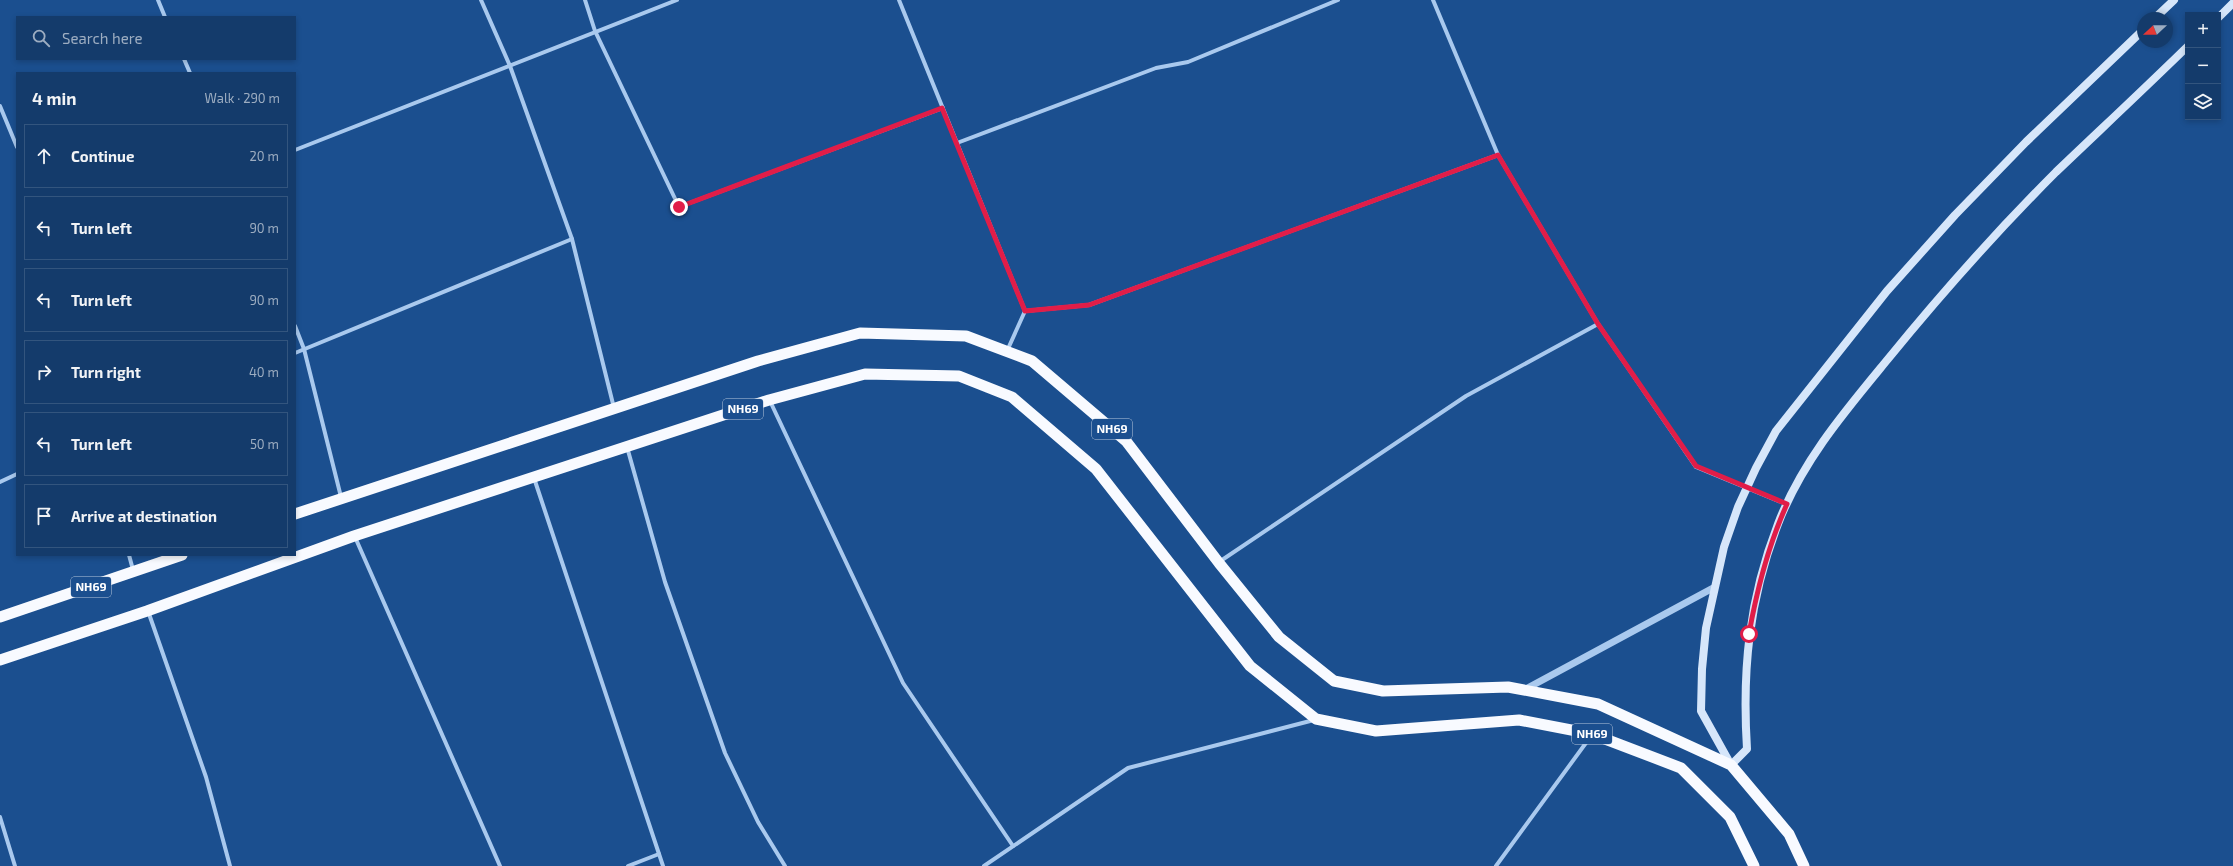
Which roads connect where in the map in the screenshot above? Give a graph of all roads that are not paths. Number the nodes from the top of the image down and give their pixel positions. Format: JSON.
{"nodes":[{"id":1,"x":158,"y":0,"type":"edge"},
{"id":2,"x":481,"y":0,"type":"edge"},
{"id":3,"x":585,"y":0,"type":"edge"},
{"id":4,"x":677,"y":0,"type":"edge"},
{"id":5,"x":899,"y":0,"type":"edge"},
{"id":6,"x":1338,"y":0,"type":"edge"},
{"id":7,"x":1433,"y":0,"type":"edge"},
{"id":8,"x":2174,"y":0,"type":"edge"},
{"id":9,"x":2233,"y":3,"type":"edge"},
{"id":10,"x":2161,"y":12,"type":"edge"},
{"id":11,"x":2221,"y":15,"type":"edge"},
{"id":12,"x":166,"y":16,"type":"edge"},
{"id":13,"x":595,"y":31,"type":"junction"},
{"id":14,"x":2137,"y":36,"type":"edge"},
{"id":15,"x":2186,"y":48,"type":"edge"},
{"id":16,"x":184,"y":60,"type":"edge"},
{"id":17,"x":510,"y":66,"type":"junction"},
{"id":18,"x":190,"y":72,"type":"edge"},
{"id":19,"x":0,"y":106,"type":"edge"},
{"id":20,"x":942,"y":108,"type":"junction"},
{"id":21,"x":957,"y":143,"type":"junction"},
{"id":22,"x":16,"y":145,"type":"edge"},
{"id":23,"x":296,"y":150,"type":"edge"},
{"id":24,"x":1498,"y":155,"type":"junction"},
{"id":25,"x":572,"y":239,"type":"junction"},
{"id":26,"x":1025,"y":311,"type":"junction"},
{"id":27,"x":1598,"y":324,"type":"junction"},
{"id":28,"x":296,"y":329,"type":"edge"},
{"id":29,"x":304,"y":349,"type":"junction"},
{"id":30,"x":1006,"y":351,"type":"junction"},
{"id":31,"x":296,"y":353,"type":"edge"},
{"id":32,"x":769,"y":400,"type":"junction"},
{"id":33,"x":615,"y":408,"type":"junction"},
{"id":34,"x":627,"y":447,"type":"junction"},
{"id":35,"x":16,"y":474,"type":"edge"},
{"id":36,"x":534,"y":478,"type":"junction"},
{"id":37,"x":0,"y":482,"type":"edge"},
{"id":38,"x":1746,"y":488,"type":"junction"},
{"id":39,"x":341,"y":497,"type":"junction"},
{"id":40,"x":1787,"y":504,"type":"junction"},
{"id":41,"x":296,"y":514,"type":"edge"},
{"id":42,"x":354,"y":536,"type":"junction"},
{"id":43,"x":129,"y":556,"type":"edge"},
{"id":44,"x":179,"y":556,"type":"edge"},
{"id":45,"x":1219,"y":563,"type":"junction"},
{"id":46,"x":134,"y":572,"type":"junction"},
{"id":47,"x":1713,"y":588,"type":"junction"},
{"id":48,"x":148,"y":611,"type":"junction"},
{"id":49,"x":0,"y":617,"type":"edge"},
{"id":50,"x":0,"y":660,"type":"edge"},
{"id":51,"x":1524,"y":690,"type":"junction"},
{"id":52,"x":1316,"y":719,"type":"junction"},
{"id":53,"x":1592,"y":734,"type":"junction"},
{"id":54,"x":1731,"y":765,"type":"junction"},
{"id":55,"x":0,"y":817,"type":"edge"},
{"id":56,"x":1013,"y":846,"type":"junction"},
{"id":57,"x":659,"y":854,"type":"junction"},
{"id":58,"x":15,"y":866,"type":"edge"},
{"id":59,"x":230,"y":866,"type":"edge"},
{"id":60,"x":500,"y":866,"type":"edge"},
{"id":61,"x":628,"y":866,"type":"edge"},
{"id":62,"x":663,"y":866,"type":"edge"},
{"id":63,"x":785,"y":866,"type":"edge"},
{"id":64,"x":984,"y":866,"type":"edge"},
{"id":65,"x":1496,"y":866,"type":"edge"},
{"id":66,"x":1754,"y":866,"type":"edge"},
{"id":67,"x":1804,"y":866,"type":"edge"}],
"edges":[{"from":1,"to":12,"type":"street"},
{"from":2,"to":17,"type":"street"},
{"from":3,"to":13,"type":"street"},
{"from":4,"to":13,"type":"street"},
{"from":5,"to":20,"type":"street"},
{"from":6,"to":21,"type":"street"},
{"from":7,"to":24,"type":"street"},
{"from":8,"to":10,"type":"main road"},
{"from":9,"to":11,"type":"main road"},
{"from":13,"to":17,"type":"street"},
{"from":13,"to":20,"type":"street"},
{"from":14,"to":38,"type":"main road"},
{"from":15,"to":40,"type":"main road"},
{"from":16,"to":18,"type":"street"},
{"from":17,"to":23,"type":"street"},
{"from":17,"to":25,"type":"street"},
{"from":19,"to":22,"type":"street"},
{"from":20,"to":21,"type":"street"},
{"from":21,"to":26,"type":"street"},
{"from":24,"to":26,"type":"street"},
{"from":24,"to":27,"type":"street"},
{"from":25,"to":29,"type":"street"},
{"from":25,"to":33,"type":"street"},
{"from":26,"to":30,"type":"street"},
{"from":27,"to":38,"type":"street"},
{"from":27,"to":45,"type":"street"},
{"from":28,"to":29,"type":"street"},
{"from":29,"to":31,"type":"street"},
{"from":29,"to":39,"type":"street"},
{"from":30,"to":33,"type":"highway","number":"NH69"},
{"from":30,"to":45,"type":"highway","number":"NH69"},
{"from":32,"to":34,"type":"highway","number":"NH69"},
{"from":32,"to":52,"type":"highway","number":"NH69"},
{"from":32,"to":56,"type":"street"},
{"from":33,"to":39,"type":"highway","number":"NH69"},
{"from":34,"to":36,"type":"highway","number":"NH69"},
{"from":34,"to":63,"type":"street"},
{"from":35,"to":37,"type":"street"},
{"from":36,"to":42,"type":"highway","number":"NH69"},
{"from":36,"to":57,"type":"street"},
{"from":38,"to":40,"type":"street"},
{"from":38,"to":47,"type":"main road"},
{"from":39,"to":41,"type":"highway","number":"NH69"},
{"from":40,"to":54,"type":"main road"},
{"from":42,"to":48,"type":"highway","number":"NH69"},
{"from":42,"to":60,"type":"street"},
{"from":43,"to":46,"type":"street"},
{"from":44,"to":46,"type":"highway","number":"NH69"},
{"from":45,"to":51,"type":"highway","number":"NH69"},
{"from":46,"to":49,"type":"highway","number":"NH69"},
{"from":47,"to":51,"type":"street"},
{"from":47,"to":54,"type":"main road"},
{"from":48,"to":50,"type":"highway","number":"NH69"},
{"from":48,"to":59,"type":"street"},
{"from":51,"to":54,"type":"highway","number":"NH69"},
{"from":52,"to":53,"type":"highway","number":"NH69"},
{"from":52,"to":56,"type":"street"},
{"from":53,"to":65,"type":"street"},
{"from":53,"to":66,"type":"highway","number":"NH69"},
{"from":54,"to":67,"type":"highway","number":"NH69"},
{"from":55,"to":58,"type":"street"},
{"from":56,"to":64,"type":"street"},
{"from":57,"to":61,"type":"street"},
{"from":57,"to":62,"type":"street"}]}
